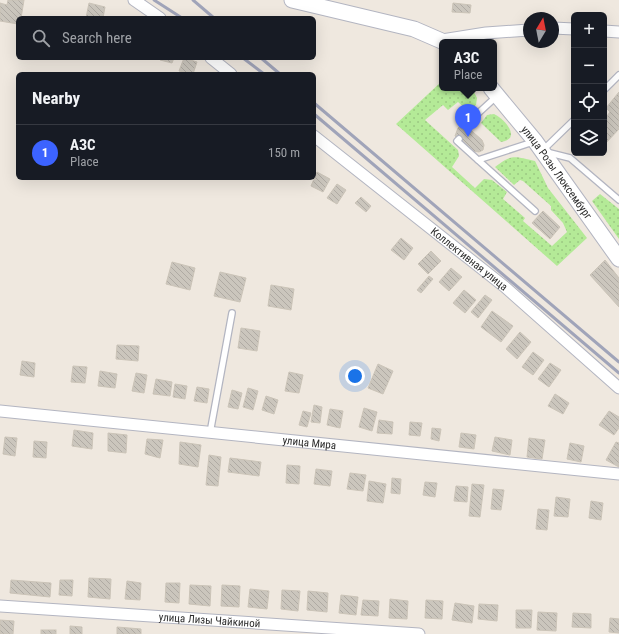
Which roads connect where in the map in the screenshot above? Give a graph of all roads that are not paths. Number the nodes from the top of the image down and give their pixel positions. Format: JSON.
{"nodes":[{"id":1,"x":134,"y":0,"type":"edge"},
{"id":2,"x":292,"y":0,"type":"edge"},
{"id":3,"x":157,"y":16,"type":"edge"},
{"id":4,"x":559,"y":28,"type":"edge"},
{"id":5,"x":571,"y":29,"type":"edge"},
{"id":6,"x":523,"y":30,"type":"edge"},
{"id":7,"x":607,"y":31,"type":"edge"},
{"id":8,"x":619,"y":32,"type":"edge"},
{"id":9,"x":439,"y":39,"type":"edge"},
{"id":10,"x":454,"y":39,"type":"edge"},
{"id":11,"x":214,"y":60,"type":"edge"},
{"id":12,"x":228,"y":72,"type":"edge"},
{"id":13,"x":619,"y":75,"type":"edge"},
{"id":14,"x":607,"y":87,"type":"edge"},
{"id":15,"x":494,"y":92,"type":"edge"},
{"id":16,"x":571,"y":122,"type":"edge"},
{"id":17,"x":467,"y":127,"type":"dead end"},
{"id":18,"x":316,"y":138,"type":"edge"},
{"id":19,"x":459,"y":139,"type":"dead end"},
{"id":20,"x":539,"y":146,"type":"junction"},
{"id":21,"x":478,"y":160,"type":"junction"},
{"id":22,"x":619,"y":200,"type":"edge"},
{"id":23,"x":535,"y":211,"type":"dead end"},
{"id":24,"x":619,"y":259,"type":"edge"},
{"id":25,"x":232,"y":313,"type":"dead end"},
{"id":26,"x":619,"y":388,"type":"edge"},
{"id":27,"x":0,"y":411,"type":"edge"},
{"id":28,"x":210,"y":432,"type":"junction"},
{"id":29,"x":619,"y":474,"type":"edge"},
{"id":30,"x":0,"y":606,"type":"edge"},
{"id":31,"x":419,"y":634,"type":"edge"}],
"edges":[{"from":1,"to":3,"type":"street"},
{"from":2,"to":9,"type":"main road"},
{"from":4,"to":5,"type":"street"},
{"from":6,"to":10,"type":"street"},
{"from":7,"to":8,"type":"street"},
{"from":11,"to":12,"type":"street"},
{"from":13,"to":14,"type":"lane"},
{"from":15,"to":17,"type":"lane"},
{"from":15,"to":20,"type":"main road","name":"улица Розы Люксембург"},
{"from":16,"to":20,"type":"lane"},
{"from":18,"to":26,"type":"street","name":"Коллективная улица"},
{"from":19,"to":21,"type":"lane"},
{"from":20,"to":21,"type":"lane"},
{"from":20,"to":22,"type":"lane"},
{"from":20,"to":24,"type":"main road","name":"улица Розы Люксембург"},
{"from":21,"to":23,"type":"lane"},
{"from":25,"to":28,"type":"lane"},
{"from":27,"to":28,"type":"street","name":"улица Мира"},
{"from":28,"to":29,"type":"street","name":"улица Мира"},
{"from":30,"to":31,"type":"street","name":"улица Лизы Чайкиной"}]}
